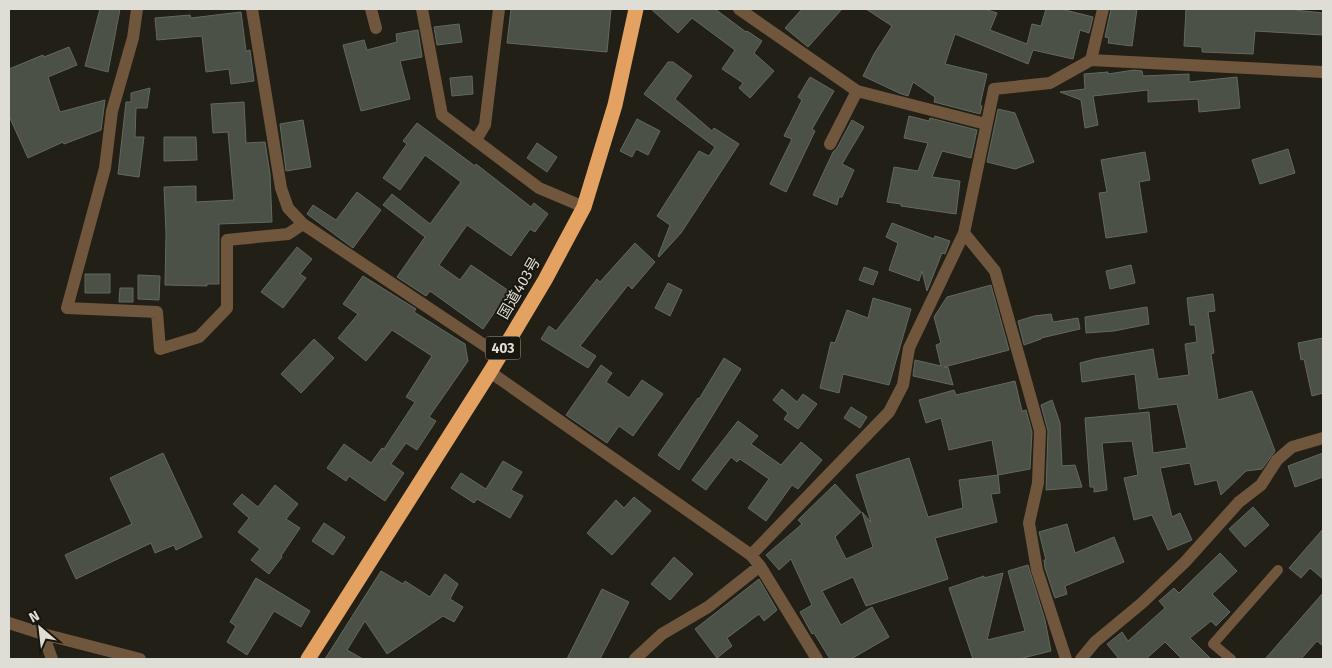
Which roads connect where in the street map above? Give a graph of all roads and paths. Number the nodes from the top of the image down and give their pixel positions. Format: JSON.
{"nodes":[{"id":1,"x":137,"y":9,"type":"edge"},
{"id":2,"x":252,"y":9,"type":"edge"},
{"id":3,"x":371,"y":9,"type":"edge"},
{"id":4,"x":422,"y":9,"type":"edge"},
{"id":5,"x":499,"y":9,"type":"edge"},
{"id":6,"x":636,"y":9,"type":"edge"},
{"id":7,"x":740,"y":9,"type":"edge"},
{"id":8,"x":1102,"y":9,"type":"edge"},
{"id":9,"x":376,"y":28,"type":"dead end"},
{"id":10,"x":1091,"y":60,"type":"junction"},
{"id":11,"x":1323,"y":72,"type":"edge"},
{"id":12,"x":857,"y":91,"type":"junction"},
{"id":13,"x":986,"y":124,"type":"junction"},
{"id":14,"x":476,"y":140,"type":"junction"},
{"id":15,"x":830,"y":144,"type":"dead end"},
{"id":16,"x":584,"y":207,"type":"junction"},
{"id":17,"x":303,"y":224,"type":"junction"},
{"id":18,"x":964,"y":233,"type":"junction"},
{"id":19,"x":499,"y":355,"type":"junction"},
{"id":20,"x":490,"y":372,"type":"junction"},
{"id":21,"x":1323,"y":438,"type":"edge"},
{"id":22,"x":751,"y":555,"type":"junction"},
{"id":23,"x":760,"y":566,"type":"junction"},
{"id":24,"x":1278,"y":570,"type":"dead end"},
{"id":25,"x":9,"y":623,"type":"edge"},
{"id":26,"x":43,"y":634,"type":"junction"},
{"id":27,"x":52,"y":659,"type":"edge"},
{"id":28,"x":140,"y":659,"type":"edge"},
{"id":29,"x":308,"y":659,"type":"edge"},
{"id":30,"x":635,"y":659,"type":"edge"},
{"id":31,"x":817,"y":659,"type":"edge"},
{"id":32,"x":1066,"y":659,"type":"edge"},
{"id":33,"x":1081,"y":659,"type":"edge"},
{"id":34,"x":1231,"y":659,"type":"edge"}],
"edges":[{"from":1,"to":17,"type":"street"},
{"from":2,"to":17,"type":"street"},
{"from":3,"to":9,"type":"street"},
{"from":4,"to":14,"type":"street"},
{"from":5,"to":14,"type":"street"},
{"from":6,"to":16,"type":"highway","name":"国道403号","number":"403"},
{"from":7,"to":12,"type":"street"},
{"from":8,"to":10,"type":"street"},
{"from":10,"to":11,"type":"street"},
{"from":10,"to":13,"type":"street"},
{"from":12,"to":13,"type":"street"},
{"from":12,"to":15,"type":"street"},
{"from":13,"to":18,"type":"street"},
{"from":14,"to":16,"type":"street"},
{"from":16,"to":19,"type":"highway","name":"国道403号","number":"403"},
{"from":17,"to":19,"type":"street"},
{"from":18,"to":22,"type":"street"},
{"from":18,"to":32,"type":"street"},
{"from":19,"to":20,"type":"highway","name":"国道403号","number":"403"},
{"from":20,"to":22,"type":"street"},
{"from":20,"to":29,"type":"highway","name":"国道403号","number":"403"},
{"from":21,"to":33,"type":"street"},
{"from":22,"to":23,"type":"street"},
{"from":23,"to":30,"type":"street"},
{"from":23,"to":31,"type":"street"},
{"from":24,"to":34,"type":"lane"},
{"from":25,"to":26,"type":"street"},
{"from":26,"to":27,"type":"street"},
{"from":26,"to":28,"type":"street"}]}
